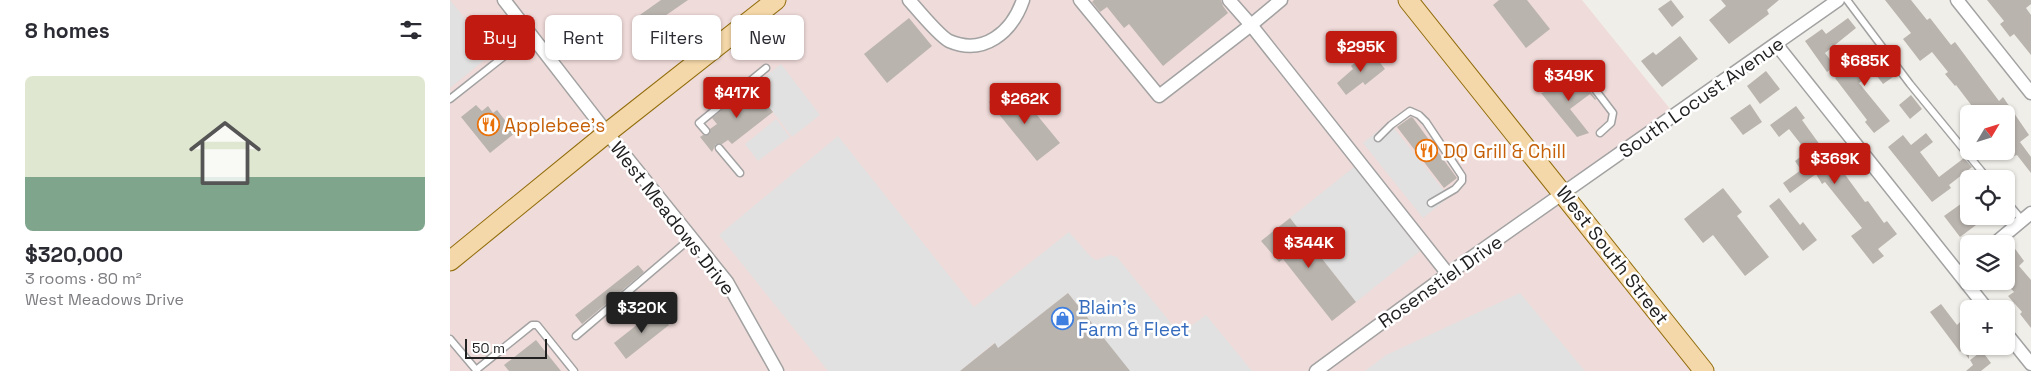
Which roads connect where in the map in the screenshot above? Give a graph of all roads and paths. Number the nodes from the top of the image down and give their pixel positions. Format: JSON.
{"nodes":[{"id":1,"x":504,"y":0,"type":"edge"},
{"id":2,"x":776,"y":0,"type":"edge"},
{"id":3,"x":908,"y":0,"type":"edge"},
{"id":4,"x":1022,"y":0,"type":"edge"},
{"id":5,"x":1080,"y":0,"type":"edge"},
{"id":6,"x":1229,"y":0,"type":"edge"},
{"id":7,"x":1281,"y":0,"type":"edge"},
{"id":8,"x":1408,"y":0,"type":"edge"},
{"id":9,"x":1838,"y":0,"type":"edge"},
{"id":10,"x":1847,"y":0,"type":"edge"},
{"id":11,"x":1957,"y":0,"type":"edge"},
{"id":12,"x":516,"y":15,"type":"edge"},
{"id":13,"x":1251,"y":25,"type":"junction"},
{"id":14,"x":535,"y":40,"type":"edge"},
{"id":15,"x":1776,"y":44,"type":"junction"},
{"id":16,"x":499,"y":60,"type":"edge"},
{"id":17,"x":766,"y":68,"type":"dead end"},
{"id":18,"x":1551,"y":80,"type":"dead end"},
{"id":19,"x":2031,"y":93,"type":"edge"},
{"id":20,"x":450,"y":99,"type":"edge"},
{"id":21,"x":706,"y":131,"type":"dead end"},
{"id":22,"x":607,"y":133,"type":"junction"},
{"id":23,"x":1600,"y":133,"type":"dead end"},
{"id":24,"x":1378,"y":138,"type":"dead end"},
{"id":25,"x":719,"y":148,"type":"dead end"},
{"id":26,"x":1981,"y":170,"type":"edge"},
{"id":27,"x":740,"y":173,"type":"dead end"},
{"id":28,"x":1564,"y":193,"type":"junction"},
{"id":29,"x":1431,"y":203,"type":"dead end"},
{"id":30,"x":2015,"y":208,"type":"edge"},
{"id":31,"x":2026,"y":217,"type":"edge"},
{"id":32,"x":2005,"y":235,"type":"edge"},
{"id":33,"x":691,"y":238,"type":"junction"},
{"id":34,"x":450,"y":261,"type":"edge"},
{"id":35,"x":1960,"y":264,"type":"edge"},
{"id":36,"x":1448,"y":274,"type":"junction"},
{"id":37,"x":576,"y":336,"type":"dead end"},
{"id":38,"x":450,"y":338,"type":"edge"},
{"id":39,"x":2015,"y":344,"type":"edge"},
{"id":40,"x":2031,"y":364,"type":"edge"},
{"id":41,"x":476,"y":370,"type":"edge"},
{"id":42,"x":574,"y":371,"type":"edge"},
{"id":43,"x":777,"y":371,"type":"edge"},
{"id":44,"x":1316,"y":371,"type":"edge"},
{"id":45,"x":1704,"y":371,"type":"edge"}],
"edges":[{"from":1,"to":12,"type":"street","name":"West Meadows Drive"},
{"from":2,"to":22,"type":"main road"},
{"from":3,"to":4,"type":"street"},
{"from":5,"to":13,"type":"street"},
{"from":6,"to":13,"type":"street"},
{"from":7,"to":13,"type":"street"},
{"from":8,"to":28,"type":"main road","name":"West South Street"},
{"from":9,"to":15,"type":"street","name":"South Locust Avenue"},
{"from":10,"to":26,"type":"lane"},
{"from":11,"to":19,"type":"street"},
{"from":13,"to":36,"type":"street"},
{"from":14,"to":22,"type":"street","name":"West Meadows Drive"},
{"from":15,"to":28,"type":"street","name":"South Locust Avenue"},
{"from":15,"to":35,"type":"street"},
{"from":16,"to":20,"type":"lane"},
{"from":17,"to":21,"type":"lane"},
{"from":18,"to":23,"type":"lane"},
{"from":22,"to":33,"type":"street","name":"West Meadows Drive"},
{"from":22,"to":34,"type":"main road"},
{"from":24,"to":29,"type":"lane"},
{"from":25,"to":27,"type":"lane"},
{"from":28,"to":36,"type":"street","name":"Rosenstiel Drive"},
{"from":28,"to":45,"type":"main road","name":"West South Street"},
{"from":30,"to":31,"type":"lane"},
{"from":31,"to":32,"type":"street"},
{"from":33,"to":37,"type":"lane"},
{"from":33,"to":43,"type":"street","name":"West Meadows Drive"},
{"from":36,"to":44,"type":"street","name":"Rosenstiel Drive"},
{"from":38,"to":41,"type":"lane"},
{"from":39,"to":40,"type":"street"},
{"from":41,"to":42,"type":"lane"}]}
